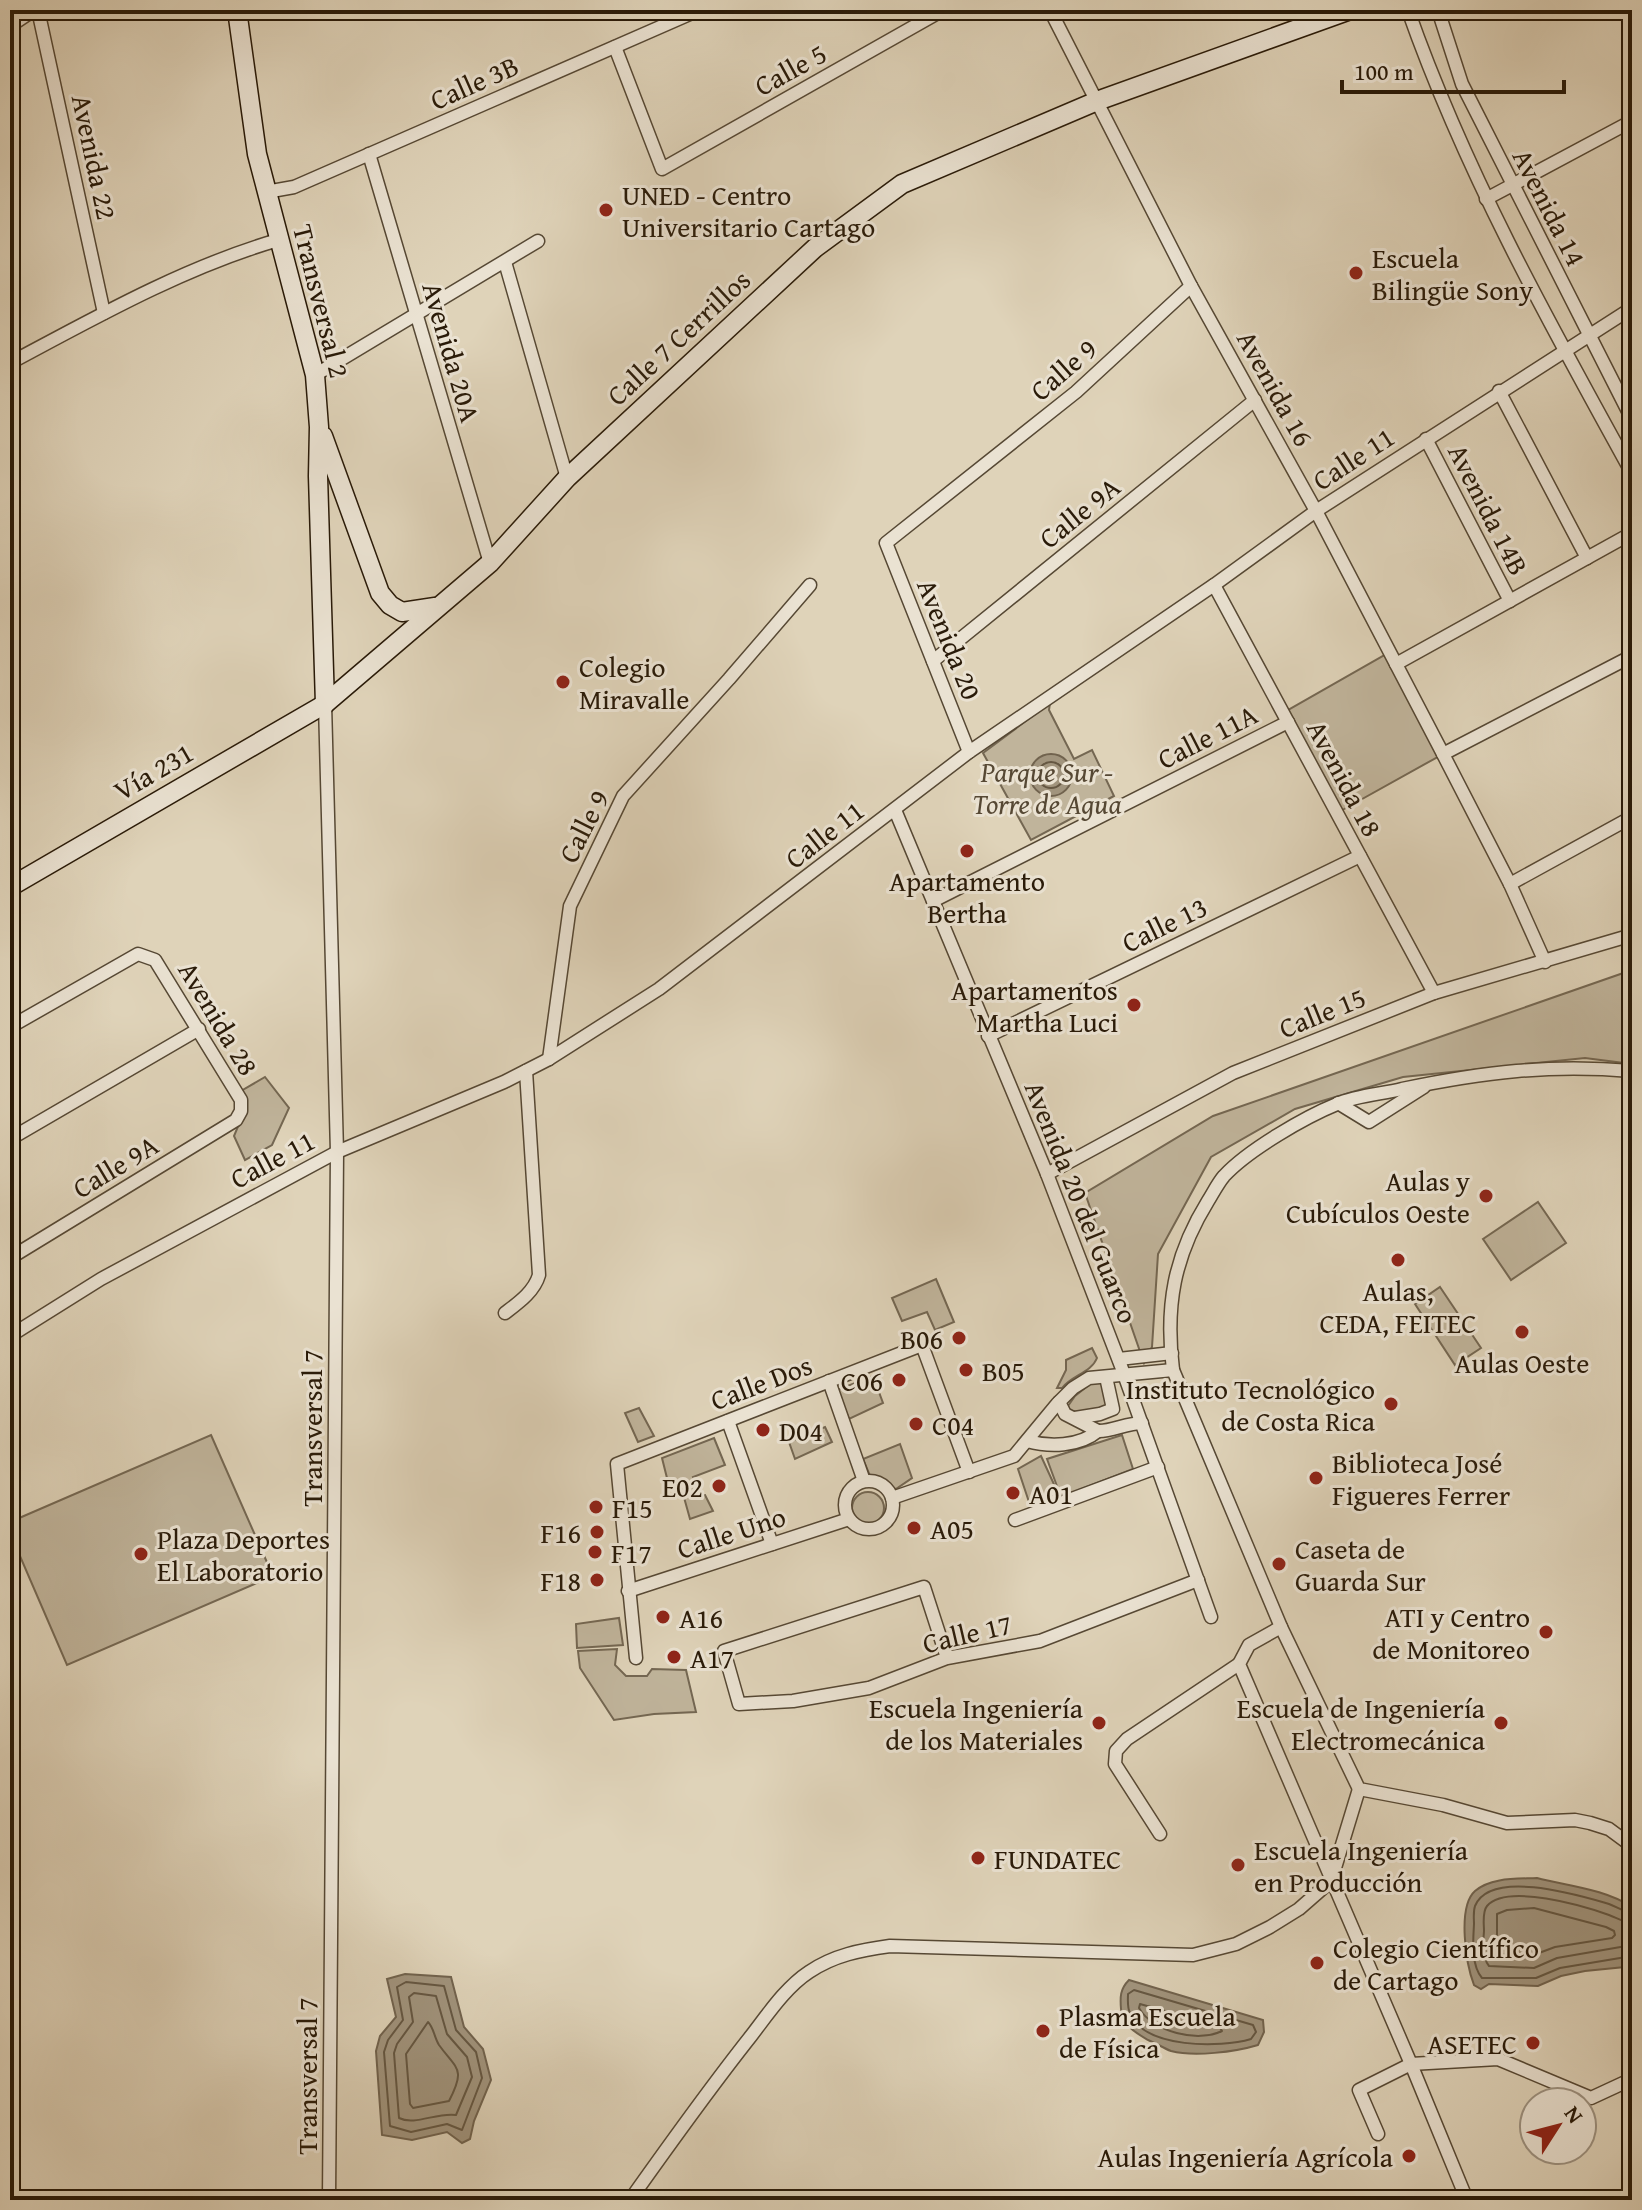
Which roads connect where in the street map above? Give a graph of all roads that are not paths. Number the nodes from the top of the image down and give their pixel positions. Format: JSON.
{"nodes":[{"id":1,"x":36,"y":10,"type":"edge"},
{"id":2,"x":237,"y":10,"type":"edge"},
{"id":3,"x":699,"y":10,"type":"edge"},
{"id":4,"x":943,"y":10,"type":"edge"},
{"id":5,"x":1050,"y":10,"type":"edge"},
{"id":6,"x":1350,"y":10,"type":"edge"},
{"id":7,"x":1408,"y":10,"type":"edge"},
{"id":8,"x":1438,"y":10,"type":"edge"},
{"id":9,"x":10,"y":26,"type":"edge"},
{"id":10,"x":615,"y":47,"type":"junction"},
{"id":11,"x":1097,"y":101,"type":"junction"},
{"id":12,"x":1632,"y":121,"type":"edge"},
{"id":13,"x":369,"y":154,"type":"junction"},
{"id":14,"x":1511,"y":185,"type":"junction"},
{"id":15,"x":266,"y":192,"type":"junction"},
{"id":16,"x":1486,"y":199,"type":"junction"},
{"id":17,"x":278,"y":240,"type":"junction"},
{"id":18,"x":538,"y":241,"type":"dead end"},
{"id":19,"x":505,"y":262,"type":"junction"},
{"id":20,"x":1191,"y":286,"type":"junction"},
{"id":21,"x":1632,"y":308,"type":"edge"},
{"id":22,"x":104,"y":313,"type":"junction"},
{"id":23,"x":416,"y":316,"type":"junction"},
{"id":24,"x":10,"y":333,"type":"edge"},
{"id":25,"x":1589,"y":336,"type":"junction"},
{"id":26,"x":1565,"y":352,"type":"junction"},
{"id":27,"x":13,"y":361,"type":"edge"},
{"id":28,"x":315,"y":375,"type":"junction"},
{"id":29,"x":1499,"y":391,"type":"junction"},
{"id":30,"x":1255,"y":400,"type":"junction"},
{"id":31,"x":1632,"y":419,"type":"edge"},
{"id":32,"x":319,"y":427,"type":"junction"},
{"id":33,"x":1426,"y":439,"type":"junction"},
{"id":34,"x":1632,"y":473,"type":"edge"},
{"id":35,"x":567,"y":478,"type":"junction"},
{"id":36,"x":1316,"y":511,"type":"junction"},
{"id":37,"x":1632,"y":533,"type":"edge"},
{"id":38,"x":886,"y":543,"type":"joint"},
{"id":39,"x":1587,"y":558,"type":"junction"},
{"id":40,"x":490,"y":563,"type":"junction"},
{"id":41,"x":810,"y":585,"type":"dead end"},
{"id":42,"x":1214,"y":585,"type":"junction"},
{"id":43,"x":1510,"y":601,"type":"junction"},
{"id":44,"x":442,"y":605,"type":"junction"},
{"id":45,"x":1632,"y":656,"type":"edge"},
{"id":46,"x":933,"y":661,"type":"junction"},
{"id":47,"x":1396,"y":664,"type":"junction"},
{"id":48,"x":325,"y":704,"type":"junction"},
{"id":49,"x":1288,"y":722,"type":"junction"},
{"id":50,"x":969,"y":752,"type":"junction"},
{"id":51,"x":1443,"y":754,"type":"junction"},
{"id":52,"x":895,"y":810,"type":"junction"},
{"id":53,"x":1632,"y":817,"type":"edge"},
{"id":54,"x":1360,"y":856,"type":"junction"},
{"id":55,"x":1510,"y":884,"type":"junction"},
{"id":56,"x":10,"y":887,"type":"edge"},
{"id":57,"x":933,"y":901,"type":"junction"},
{"id":58,"x":1632,"y":935,"type":"edge"},
{"id":59,"x":1545,"y":962,"type":"junction"},
{"id":60,"x":1434,"y":993,"type":"junction"},
{"id":61,"x":10,"y":1027,"type":"edge"},
{"id":62,"x":199,"y":1029,"type":"junction"},
{"id":63,"x":988,"y":1036,"type":"junction"},
{"id":64,"x":549,"y":1059,"type":"junction"},
{"id":65,"x":526,"y":1071,"type":"junction"},
{"id":66,"x":1632,"y":1071,"type":"edge"},
{"id":67,"x":1431,"y":1083,"type":"junction"},
{"id":68,"x":1338,"y":1103,"type":"junction"},
{"id":69,"x":241,"y":1111,"type":"joint"},
{"id":70,"x":10,"y":1139,"type":"edge"},
{"id":71,"x":337,"y":1152,"type":"junction"},
{"id":72,"x":1047,"y":1174,"type":"junction"},
{"id":73,"x":10,"y":1258,"type":"edge"},
{"id":74,"x":505,"y":1313,"type":"dead end"},
{"id":75,"x":10,"y":1336,"type":"edge"},
{"id":76,"x":1172,"y":1353,"type":"junction"},
{"id":77,"x":1119,"y":1359,"type":"junction"},
{"id":78,"x":1173,"y":1370,"type":"junction"},
{"id":79,"x":1124,"y":1375,"type":"junction"},
{"id":80,"x":1106,"y":1377,"type":"junction"},
{"id":81,"x":829,"y":1381,"type":"junction"},
{"id":82,"x":1059,"y":1402,"type":"junction"},
{"id":83,"x":1075,"y":1418,"type":"junction"},
{"id":84,"x":728,"y":1421,"type":"junction"},
{"id":85,"x":1142,"y":1423,"type":"junction"},
{"id":86,"x":1098,"y":1431,"type":"junction"},
{"id":87,"x":1027,"y":1441,"type":"junction"},
{"id":88,"x":1158,"y":1467,"type":"junction"},
{"id":89,"x":969,"y":1472,"type":"junction"},
{"id":90,"x":864,"y":1481,"type":"junction"},
{"id":91,"x":892,"y":1498,"type":"junction"},
{"id":92,"x":849,"y":1519,"type":"junction"},
{"id":93,"x":1015,"y":1520,"type":"dead end"},
{"id":94,"x":772,"y":1544,"type":"junction"},
{"id":95,"x":1198,"y":1580,"type":"junction"},
{"id":96,"x":628,"y":1591,"type":"junction"},
{"id":97,"x":1211,"y":1617,"type":"dead end"},
{"id":98,"x":1281,"y":1627,"type":"junction"},
{"id":99,"x":636,"y":1658,"type":"dead end"},
{"id":100,"x":947,"y":1658,"type":"junction"},
{"id":101,"x":1239,"y":1664,"type":"junction"},
{"id":102,"x":1359,"y":1789,"type":"junction"},
{"id":103,"x":1160,"y":1834,"type":"dead end"},
{"id":104,"x":1632,"y":1846,"type":"edge"},
{"id":105,"x":1331,"y":1881,"type":"junction"},
{"id":106,"x":1411,"y":2064,"type":"junction"},
{"id":107,"x":1632,"y":2079,"type":"edge"},
{"id":108,"x":1378,"y":2134,"type":"dead end"},
{"id":109,"x":329,"y":2200,"type":"edge"},
{"id":110,"x":630,"y":2200,"type":"edge"},
{"id":111,"x":1467,"y":2200,"type":"edge"}],
"edges":[{"from":1,"to":9,"type":"street"},
{"from":1,"to":22,"type":"street","name":"Avenida 22"},
{"from":2,"to":15,"type":"main road","name":"Transversal 2"},
{"from":3,"to":10,"type":"street","name":"Calle 3B"},
{"from":4,"to":10,"type":"street","name":"Calle 5"},
{"from":5,"to":11,"type":"street","name":"Avenida 16"},
{"from":6,"to":11,"type":"main road","name":"Calle 7 Cerrillos"},
{"from":7,"to":16,"type":"street","name":"Avenida 14"},
{"from":8,"to":14,"type":"street","name":"Avenida 14"},
{"from":10,"to":13,"type":"street","name":"Calle 3B"},
{"from":11,"to":20,"type":"street","name":"Avenida 16"},
{"from":11,"to":35,"type":"main road","name":"Calle 7 Cerrillos"},
{"from":12,"to":14,"type":"street"},
{"from":13,"to":15,"type":"street","name":"Calle 3B"},
{"from":13,"to":23,"type":"street","name":"Avenida 20A"},
{"from":14,"to":16,"type":"street"},
{"from":14,"to":25,"type":"street","name":"Avenida 14"},
{"from":15,"to":17,"type":"main road","name":"Transversal 2"},
{"from":16,"to":26,"type":"street","name":"Avenida 14"},
{"from":17,"to":22,"type":"street"},
{"from":17,"to":28,"type":"main road","name":"Transversal 2"},
{"from":18,"to":19,"type":"street"},
{"from":19,"to":23,"type":"street"},
{"from":19,"to":35,"type":"street"},
{"from":20,"to":30,"type":"street","name":"Avenida 16"},
{"from":20,"to":38,"type":"street","name":"Calle 9"},
{"from":21,"to":25,"type":"street","name":"Calle 11"},
{"from":22,"to":27,"type":"street"},
{"from":23,"to":28,"type":"street"},
{"from":23,"to":40,"type":"street","name":"Avenida 20A"},
{"from":24,"to":27,"type":"street"},
{"from":25,"to":26,"type":"street","name":"Calle 11"},
{"from":25,"to":31,"type":"street","name":"Avenida 14"},
{"from":26,"to":29,"type":"street","name":"Calle 11"},
{"from":26,"to":34,"type":"street","name":"Avenida 14"},
{"from":28,"to":32,"type":"main road","name":"Transversal 2"},
{"from":29,"to":33,"type":"street","name":"Calle 11"},
{"from":29,"to":39,"type":"street"},
{"from":30,"to":36,"type":"street","name":"Avenida 16"},
{"from":30,"to":46,"type":"street","name":"Calle 9A"},
{"from":32,"to":44,"type":"main road"},
{"from":32,"to":48,"type":"main road","name":"Transversal 2"},
{"from":33,"to":36,"type":"street","name":"Calle 11"},
{"from":33,"to":43,"type":"street","name":"Avenida 14B"},
{"from":35,"to":40,"type":"main road","name":"Calle 7 Cerrillos"},
{"from":36,"to":42,"type":"street","name":"Calle 11"},
{"from":36,"to":47,"type":"street","name":"Avenida 16"},
{"from":37,"to":39,"type":"street"},
{"from":38,"to":46,"type":"street","name":"Avenida 20"},
{"from":39,"to":43,"type":"street"},
{"from":40,"to":44,"type":"main road","name":"Calle 7 Cerrillos"},
{"from":41,"to":64,"type":"street","name":"Calle 9"},
{"from":42,"to":49,"type":"street","name":"Avenida 18"},
{"from":42,"to":50,"type":"street","name":"Calle 11"},
{"from":43,"to":47,"type":"street"},
{"from":44,"to":48,"type":"main road","name":"Calle 7 Cerrillos"},
{"from":45,"to":51,"type":"street"},
{"from":46,"to":50,"type":"street","name":"Avenida 20"},
{"from":47,"to":51,"type":"street","name":"Avenida 16"},
{"from":48,"to":56,"type":"main road","name":"Vía 231"},
{"from":48,"to":71,"type":"street","name":"Transversal 7"},
{"from":49,"to":54,"type":"street","name":"Avenida 18"},
{"from":49,"to":57,"type":"street","name":"Calle 11A"},
{"from":50,"to":52,"type":"street","name":"Calle 11"},
{"from":51,"to":55,"type":"street","name":"Avenida 16"},
{"from":52,"to":57,"type":"street","name":"Avenida 20 del Guarco"},
{"from":52,"to":64,"type":"street","name":"Calle 11"},
{"from":53,"to":55,"type":"street"},
{"from":54,"to":60,"type":"street","name":"Avenida 18"},
{"from":54,"to":63,"type":"street","name":"Calle 13"},
{"from":55,"to":59,"type":"street","name":"Avenida 16"},
{"from":57,"to":63,"type":"street","name":"Avenida 20 del Guarco"},
{"from":58,"to":59,"type":"street","name":"Calle 15"},
{"from":59,"to":60,"type":"street","name":"Calle 15"},
{"from":60,"to":72,"type":"street","name":"Calle 15"},
{"from":61,"to":62,"type":"street","name":"Avenida 28"},
{"from":62,"to":69,"type":"street","name":"Avenida 28"},
{"from":62,"to":70,"type":"street"},
{"from":63,"to":72,"type":"street","name":"Avenida 20 del Guarco"},
{"from":64,"to":65,"type":"street","name":"Calle 11"},
{"from":65,"to":71,"type":"street","name":"Calle 11"},
{"from":65,"to":74,"type":"street"},
{"from":66,"to":67,"type":"street"},
{"from":67,"to":68,"type":"street"},
{"from":67,"to":68,"type":"street"},
{"from":68,"to":76,"type":"street"},
{"from":69,"to":73,"type":"street","name":"Calle 9A"},
{"from":71,"to":75,"type":"street","name":"Calle 11"},
{"from":71,"to":109,"type":"street","name":"Transversal 7"},
{"from":72,"to":77,"type":"street","name":"Avenida 20 del Guarco"},
{"from":76,"to":77,"type":"street"},
{"from":76,"to":78,"type":"street"},
{"from":77,"to":79,"type":"street","name":"Avenida 20 del Guarco"},
{"from":78,"to":79,"type":"street"},
{"from":78,"to":98,"type":"street"},
{"from":79,"to":80,"type":"street"},
{"from":79,"to":85,"type":"street","name":"Avenida 20 del Guarco"},
{"from":80,"to":82,"type":"street"},
{"from":80,"to":83,"type":"street"},
{"from":81,"to":84,"type":"street","name":"Calle Dos"},
{"from":81,"to":89,"type":"street","name":"Calle Dos"},
{"from":81,"to":90,"type":"street"},
{"from":82,"to":83,"type":"street"},
{"from":82,"to":87,"type":"street"},
{"from":83,"to":86,"type":"street"},
{"from":84,"to":94,"type":"street"},
{"from":84,"to":96,"type":"street","name":"Calle Dos"},
{"from":85,"to":86,"type":"street"},
{"from":85,"to":88,"type":"street","name":"Avenida 20 del Guarco"},
{"from":86,"to":87,"type":"street"},
{"from":87,"to":89,"type":"street"},
{"from":88,"to":93,"type":"street"},
{"from":88,"to":95,"type":"street","name":"Avenida 20 del Guarco"},
{"from":89,"to":91,"type":"street"},
{"from":90,"to":91,"type":"street"},
{"from":90,"to":92,"type":"street"},
{"from":91,"to":92,"type":"street"},
{"from":92,"to":94,"type":"street","name":"Calle Uno"},
{"from":94,"to":96,"type":"street","name":"Calle Uno"},
{"from":95,"to":97,"type":"street","name":"Avenida 20 del Guarco"},
{"from":95,"to":100,"type":"street","name":"Calle 17"},
{"from":96,"to":99,"type":"street"},
{"from":98,"to":101,"type":"street"},
{"from":98,"to":102,"type":"street"},
{"from":100,"to":100,"type":"street","name":"Calle 17"},
{"from":101,"to":103,"type":"street"},
{"from":101,"to":105,"type":"street"},
{"from":102,"to":104,"type":"street"},
{"from":102,"to":105,"type":"street"},
{"from":105,"to":106,"type":"street"},
{"from":105,"to":110,"type":"street"},
{"from":106,"to":107,"type":"street"},
{"from":106,"to":108,"type":"street"},
{"from":106,"to":111,"type":"street"}]}
